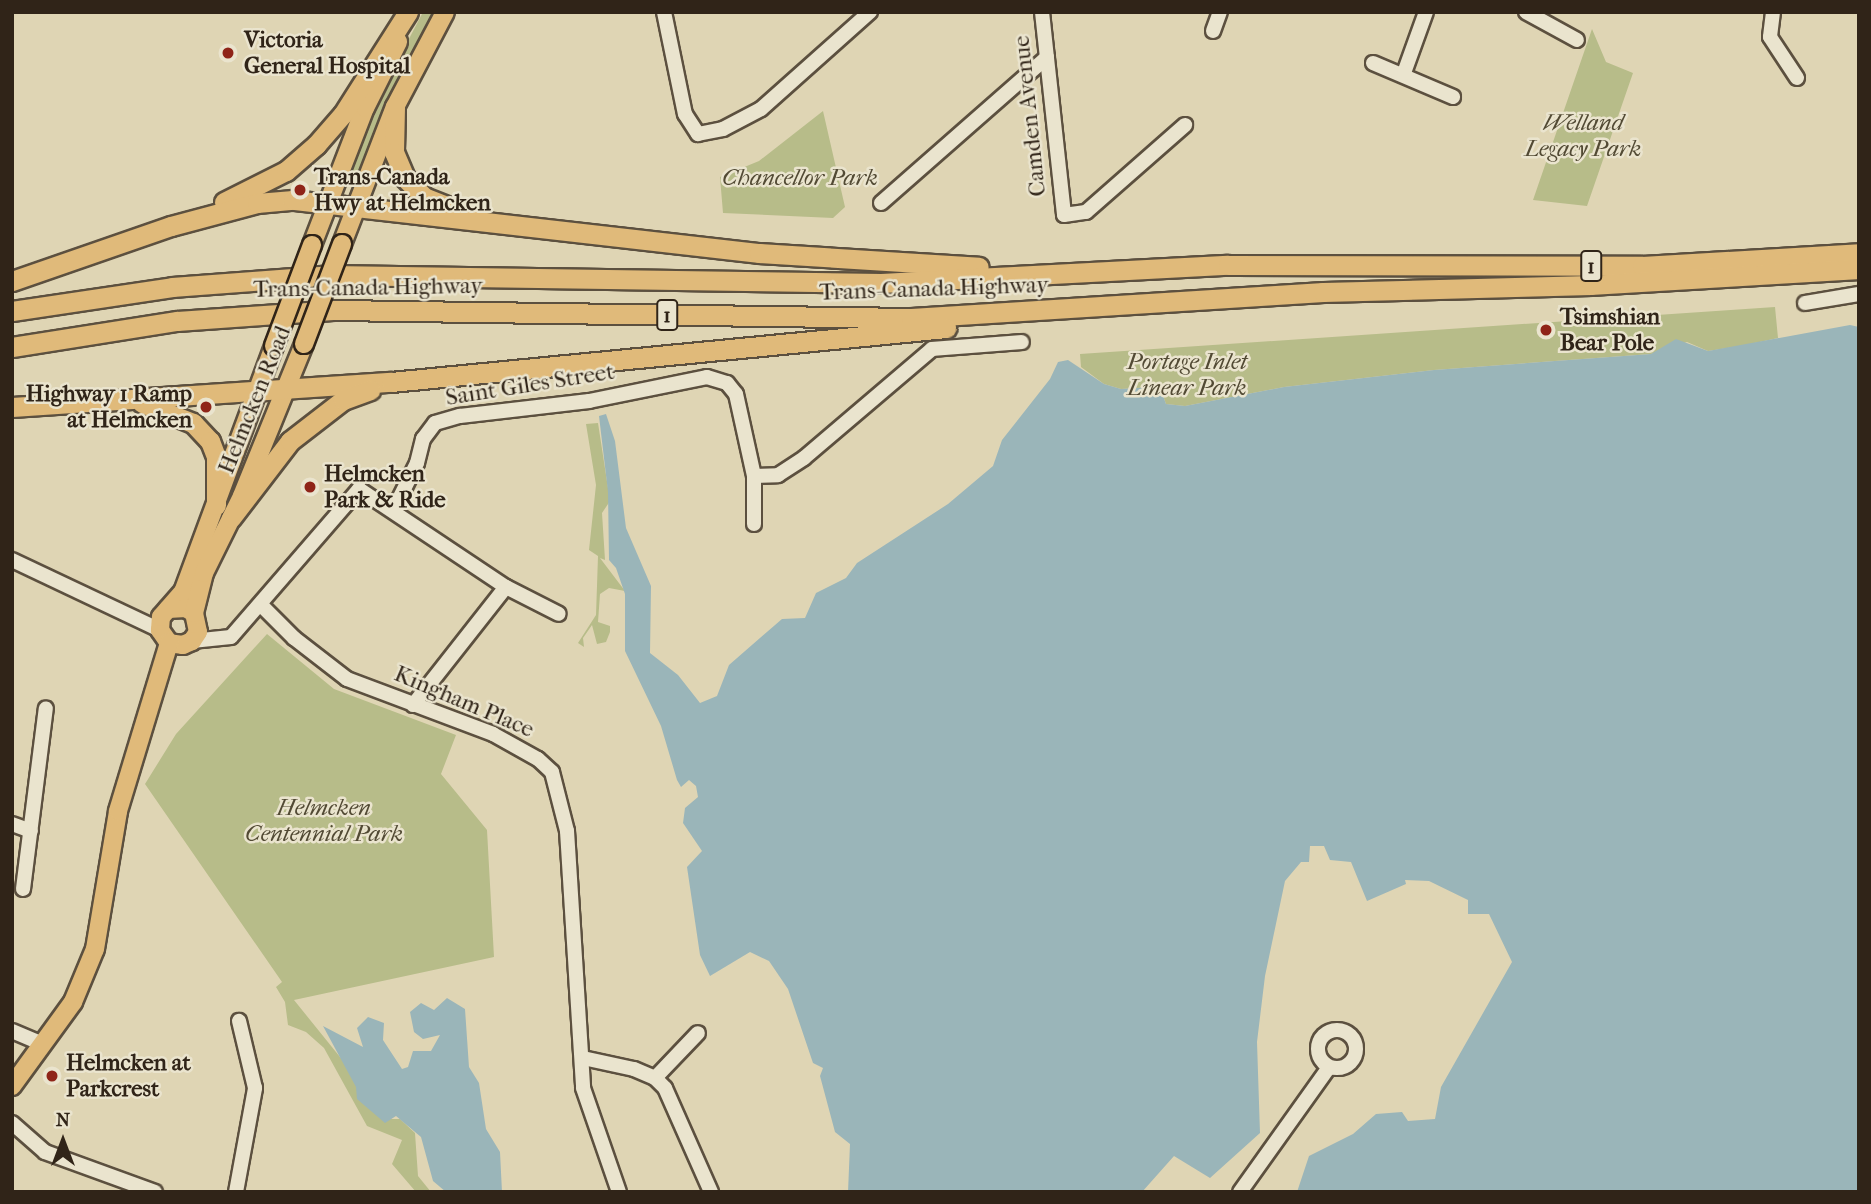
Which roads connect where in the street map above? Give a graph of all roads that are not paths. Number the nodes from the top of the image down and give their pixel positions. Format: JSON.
{"nodes":[{"id":1,"x":408,"y":12,"type":"edge"},
{"id":2,"x":414,"y":12,"type":"edge"},
{"id":3,"x":445,"y":12,"type":"edge"},
{"id":4,"x":664,"y":12,"type":"edge"},
{"id":5,"x":870,"y":12,"type":"edge"},
{"id":6,"x":1042,"y":12,"type":"edge"},
{"id":7,"x":1220,"y":12,"type":"edge"},
{"id":8,"x":1426,"y":12,"type":"edge"},
{"id":9,"x":1526,"y":12,"type":"edge"},
{"id":10,"x":1773,"y":12,"type":"edge"},
{"id":11,"x":1213,"y":31,"type":"dead end"},
{"id":12,"x":1577,"y":40,"type":"dead end"},
{"id":13,"x":1047,"y":57,"type":"junction"},
{"id":14,"x":1373,"y":63,"type":"dead end"},
{"id":15,"x":1404,"y":73,"type":"junction"},
{"id":16,"x":1797,"y":78,"type":"dead end"},
{"id":17,"x":1453,"y":97,"type":"dead end"},
{"id":18,"x":396,"y":107,"type":"junction"},
{"id":19,"x":1185,"y":125,"type":"dead end"},
{"id":20,"x":328,"y":202,"type":"junction"},
{"id":21,"x":881,"y":203,"type":"dead end"},
{"id":22,"x":355,"y":208,"type":"junction"},
{"id":23,"x":171,"y":226,"type":"junction"},
{"id":24,"x":532,"y":226,"type":"junction"},
{"id":25,"x":1859,"y":253,"type":"edge"},
{"id":26,"x":1228,"y":265,"type":"junction"},
{"id":27,"x":1859,"y":270,"type":"edge"},
{"id":28,"x":12,"y":281,"type":"edge"},
{"id":29,"x":1323,"y":292,"type":"junction"},
{"id":30,"x":1859,"y":294,"type":"edge"},
{"id":31,"x":1805,"y":303,"type":"dead end"},
{"id":32,"x":12,"y":311,"type":"edge"},
{"id":33,"x":1022,"y":342,"type":"dead end"},
{"id":34,"x":12,"y":347,"type":"edge"},
{"id":35,"x":391,"y":382,"type":"junction"},
{"id":36,"x":285,"y":390,"type":"junction"},
{"id":37,"x":253,"y":391,"type":"junction"},
{"id":38,"x":124,"y":398,"type":"junction"},
{"id":39,"x":12,"y":407,"type":"edge"},
{"id":40,"x":754,"y":476,"type":"junction"},
{"id":41,"x":216,"y":505,"type":"junction"},
{"id":42,"x":394,"y":509,"type":"junction"},
{"id":43,"x":231,"y":518,"type":"junction"},
{"id":44,"x":754,"y":524,"type":"dead end"},
{"id":45,"x":13,"y":563,"type":"edge"},
{"id":46,"x":506,"y":587,"type":"junction"},
{"id":47,"x":261,"y":605,"type":"junction"},
{"id":48,"x":194,"y":613,"type":"junction"},
{"id":49,"x":559,"y":614,"type":"dead end"},
{"id":50,"x":175,"y":631,"type":"junction"},
{"id":51,"x":413,"y":705,"type":"junction"},
{"id":52,"x":46,"y":708,"type":"dead end"},
{"id":53,"x":12,"y":824,"type":"edge"},
{"id":54,"x":31,"y":831,"type":"junction"},
{"id":55,"x":23,"y":889,"type":"dead end"},
{"id":56,"x":239,"y":1021,"type":"dead end"},
{"id":57,"x":12,"y":1031,"type":"edge"},
{"id":58,"x":698,"y":1033,"type":"dead end"},
{"id":59,"x":43,"y":1044,"type":"junction"},
{"id":60,"x":583,"y":1058,"type":"junction"},
{"id":61,"x":1329,"y":1066,"type":"dead end"},
{"id":62,"x":655,"y":1078,"type":"junction"},
{"id":63,"x":12,"y":1086,"type":"edge"},
{"id":64,"x":12,"y":1123,"type":"edge"},
{"id":65,"x":155,"y":1192,"type":"edge"},
{"id":66,"x":236,"y":1192,"type":"edge"},
{"id":67,"x":619,"y":1192,"type":"edge"},
{"id":68,"x":711,"y":1192,"type":"edge"},
{"id":69,"x":1240,"y":1192,"type":"edge"}],
"edges":[{"from":1,"to":23,"type":"highway"},
{"from":2,"to":20,"type":"main road","name":"Helmcken Road"},
{"from":3,"to":18,"type":"main road","name":"Helmcken Road"},
{"from":4,"to":5,"type":"street"},
{"from":6,"to":13,"type":"street","name":"Camden Avenue"},
{"from":7,"to":11,"type":"street"},
{"from":8,"to":15,"type":"street"},
{"from":9,"to":12,"type":"street"},
{"from":10,"to":16,"type":"street"},
{"from":13,"to":19,"type":"street","name":"Camden Avenue"},
{"from":13,"to":21,"type":"street"},
{"from":14,"to":15,"type":"street"},
{"from":15,"to":17,"type":"street"},
{"from":18,"to":22,"type":"main road","name":"Helmcken Road"},
{"from":18,"to":24,"type":"highway"},
{"from":20,"to":22,"type":"highway"},
{"from":20,"to":23,"type":"highway"},
{"from":20,"to":37,"type":"main road","name":"Helmcken Road","bridge":true},
{"from":22,"to":24,"type":"highway"},
{"from":22,"to":36,"type":"main road","name":"Helmcken Road","bridge":true},
{"from":23,"to":28,"type":"highway"},
{"from":24,"to":26,"type":"highway"},
{"from":25,"to":26,"type":"highway","name":"Trans-Canada Highway","number":"1"},
{"from":26,"to":32,"type":"highway","name":"Trans-Canada Highway","number":"1"},
{"from":27,"to":29,"type":"highway","name":"Trans-Canada Highway","number":"1"},
{"from":29,"to":34,"type":"highway","name":"Trans-Canada Highway","number":"1"},
{"from":29,"to":35,"type":"highway"},
{"from":30,"to":31,"type":"street"},
{"from":33,"to":40,"type":"street"},
{"from":35,"to":36,"type":"highway"},
{"from":35,"to":43,"type":"highway"},
{"from":36,"to":37,"type":"highway"},
{"from":36,"to":43,"type":"main road","name":"Helmcken Road"},
{"from":37,"to":38,"type":"highway"},
{"from":37,"to":41,"type":"main road","name":"Helmcken Road"},
{"from":38,"to":39,"type":"highway"},
{"from":38,"to":41,"type":"highway"},
{"from":40,"to":42,"type":"street","name":"Saint Giles Street"},
{"from":40,"to":44,"type":"street"},
{"from":41,"to":50,"type":"main road","name":"Helmcken Road"},
{"from":42,"to":46,"type":"street"},
{"from":42,"to":47,"type":"street"},
{"from":43,"to":48,"type":"main road","name":"Helmcken Road"},
{"from":45,"to":50,"type":"street"},
{"from":46,"to":49,"type":"street"},
{"from":46,"to":51,"type":"street"},
{"from":47,"to":50,"type":"street"},
{"from":47,"to":51,"type":"street","name":"Kingham Place"},
{"from":48,"to":50,"type":"main road"},
{"from":48,"to":50,"type":"main road"},
{"from":50,"to":59,"type":"main road","name":"Helmcken Road"},
{"from":51,"to":60,"type":"street","name":"Kingham Place"},
{"from":52,"to":54,"type":"street"},
{"from":53,"to":54,"type":"street"},
{"from":54,"to":55,"type":"street"},
{"from":56,"to":66,"type":"street"},
{"from":57,"to":59,"type":"street"},
{"from":58,"to":62,"type":"street"},
{"from":59,"to":63,"type":"main road","name":"Helmcken Road"},
{"from":60,"to":62,"type":"street"},
{"from":60,"to":67,"type":"street","name":"Kingham Place"},
{"from":61,"to":69,"type":"street"},
{"from":62,"to":68,"type":"street"},
{"from":64,"to":65,"type":"street"}]}
